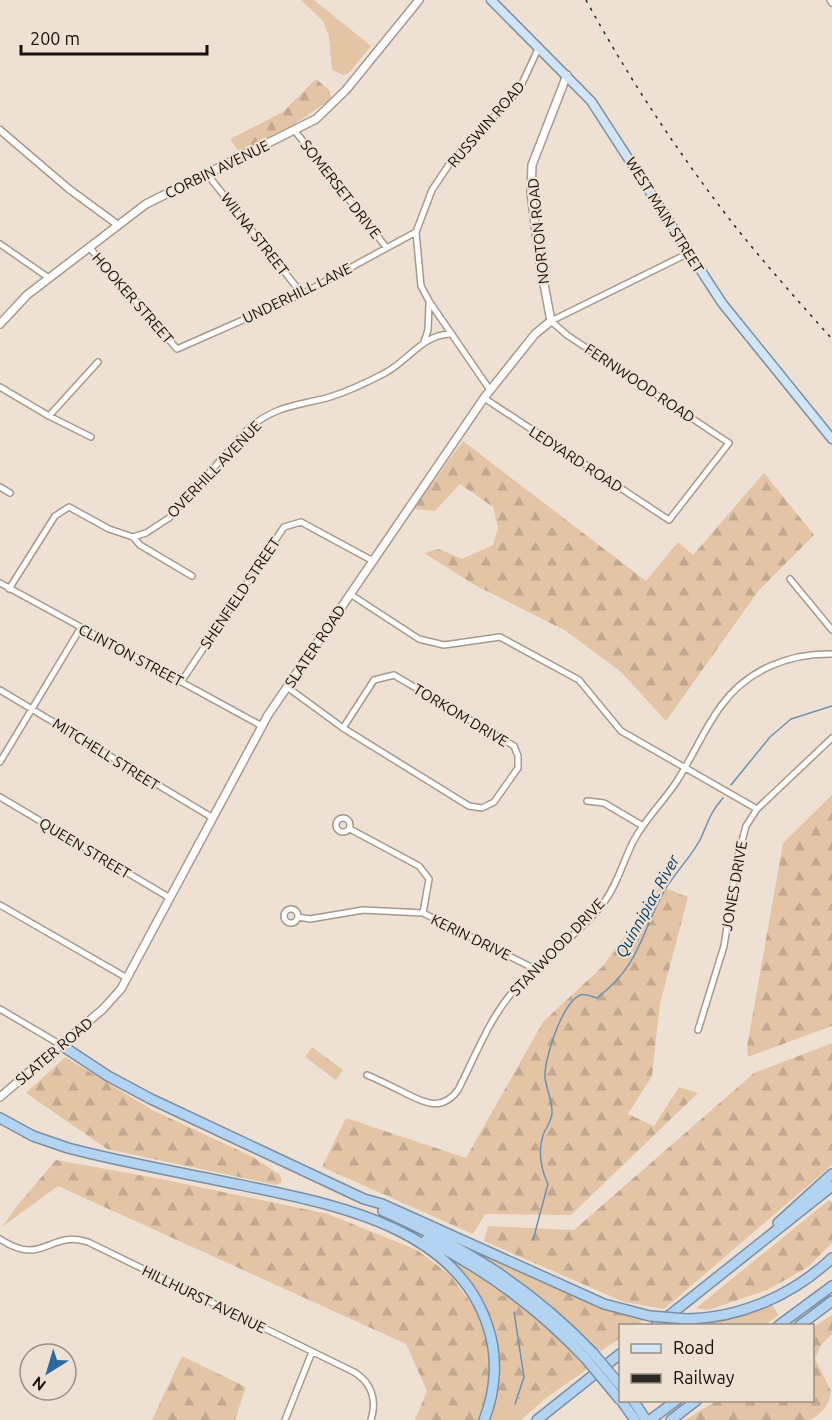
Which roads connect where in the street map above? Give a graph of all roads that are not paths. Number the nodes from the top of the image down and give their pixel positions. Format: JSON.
{"nodes":[{"id":1,"x":419,"y":0,"type":"edge"},
{"id":2,"x":491,"y":0,"type":"edge"},
{"id":3,"x":539,"y":47,"type":"junction"},
{"id":4,"x":567,"y":75,"type":"junction"},
{"id":5,"x":0,"y":130,"type":"edge"},
{"id":6,"x":295,"y":131,"type":"junction"},
{"id":7,"x":207,"y":174,"type":"junction"},
{"id":8,"x":118,"y":225,"type":"junction"},
{"id":9,"x":416,"y":232,"type":"junction"},
{"id":10,"x":0,"y":244,"type":"edge"},
{"id":11,"x":89,"y":247,"type":"junction"},
{"id":12,"x":386,"y":247,"type":"junction"},
{"id":13,"x":689,"y":253,"type":"junction"},
{"id":14,"x":49,"y":278,"type":"junction"},
{"id":15,"x":302,"y":294,"type":"junction"},
{"id":16,"x":429,"y":301,"type":"junction"},
{"id":17,"x":551,"y":321,"type":"junction"},
{"id":18,"x":0,"y":324,"type":"edge"},
{"id":19,"x":451,"y":334,"type":"junction"},
{"id":20,"x":424,"y":342,"type":"junction"},
{"id":21,"x":177,"y":349,"type":"joint"},
{"id":22,"x":98,"y":362,"type":"dead end"},
{"id":23,"x":0,"y":387,"type":"edge"},
{"id":24,"x":490,"y":390,"type":"junction"},
{"id":25,"x":484,"y":398,"type":"junction"},
{"id":26,"x":49,"y":416,"type":"junction"},
{"id":27,"x":91,"y":437,"type":"dead end"},
{"id":28,"x":832,"y":439,"type":"edge"},
{"id":29,"x":0,"y":487,"type":"edge"},
{"id":30,"x":10,"y":493,"type":"dead end"},
{"id":31,"x":669,"y":520,"type":"joint"},
{"id":32,"x":133,"y":537,"type":"junction"},
{"id":33,"x":373,"y":561,"type":"junction"},
{"id":34,"x":192,"y":576,"type":"dead end"},
{"id":35,"x":790,"y":579,"type":"dead end"},
{"id":36,"x":0,"y":583,"type":"edge"},
{"id":37,"x":9,"y":589,"type":"junction"},
{"id":38,"x":350,"y":594,"type":"junction"},
{"id":39,"x":80,"y":628,"type":"junction"},
{"id":40,"x":832,"y":630,"type":"edge"},
{"id":41,"x":832,"y":654,"type":"edge"},
{"id":42,"x":181,"y":682,"type":"junction"},
{"id":43,"x":287,"y":687,"type":"junction"},
{"id":44,"x":0,"y":690,"type":"edge"},
{"id":45,"x":32,"y":708,"type":"junction"},
{"id":46,"x":262,"y":726,"type":"junction"},
{"id":47,"x":343,"y":728,"type":"junction"},
{"id":48,"x":832,"y":738,"type":"edge"},
{"id":49,"x":0,"y":762,"type":"edge"},
{"id":50,"x":685,"y":768,"type":"junction"},
{"id":51,"x":0,"y":796,"type":"edge"},
{"id":52,"x":587,"y":801,"type":"dead end"},
{"id":53,"x":757,"y":809,"type":"junction"},
{"id":54,"x":213,"y":818,"type":"junction"},
{"id":55,"x":643,"y":826,"type":"junction"},
{"id":56,"x":350,"y":828,"type":"dead end"},
{"id":57,"x":170,"y":898,"type":"junction"},
{"id":58,"x":0,"y":906,"type":"edge"},
{"id":59,"x":423,"y":913,"type":"junction"},
{"id":60,"x":298,"y":917,"type":"dead end"},
{"id":61,"x":535,"y":969,"type":"junction"},
{"id":62,"x":127,"y":978,"type":"junction"},
{"id":63,"x":0,"y":1009,"type":"edge"},
{"id":64,"x":698,"y":1030,"type":"dead end"},
{"id":65,"x":61,"y":1045,"type":"junction"},
{"id":66,"x":368,"y":1075,"type":"dead end"},
{"id":67,"x":0,"y":1097,"type":"edge"},
{"id":68,"x":0,"y":1118,"type":"edge"},
{"id":69,"x":832,"y":1174,"type":"edge"},
{"id":70,"x":832,"y":1186,"type":"edge"},
{"id":71,"x":364,"y":1199,"type":"junction"},
{"id":72,"x":396,"y":1229,"type":"junction"},
{"id":73,"x":0,"y":1239,"type":"edge"},
{"id":74,"x":761,"y":1242,"type":"junction"},
{"id":75,"x":832,"y":1258,"type":"edge"},
{"id":76,"x":832,"y":1286,"type":"edge"},
{"id":77,"x":832,"y":1301,"type":"edge"},
{"id":78,"x":658,"y":1324,"type":"edge"},
{"id":79,"x":781,"y":1324,"type":"edge"},
{"id":80,"x":802,"y":1324,"type":"edge"},
{"id":81,"x":312,"y":1352,"type":"junction"},
{"id":82,"x":590,"y":1356,"type":"junction"},
{"id":83,"x":619,"y":1356,"type":"edge"},
{"id":84,"x":619,"y":1383,"type":"edge"},
{"id":85,"x":619,"y":1397,"type":"edge"},
{"id":86,"x":622,"y":1402,"type":"edge"},
{"id":87,"x":634,"y":1402,"type":"edge"},
{"id":88,"x":675,"y":1402,"type":"edge"},
{"id":89,"x":696,"y":1402,"type":"edge"},
{"id":90,"x":285,"y":1420,"type":"edge"},
{"id":91,"x":371,"y":1420,"type":"edge"},
{"id":92,"x":484,"y":1420,"type":"edge"},
{"id":93,"x":537,"y":1420,"type":"edge"},
{"id":94,"x":635,"y":1420,"type":"edge"},
{"id":95,"x":648,"y":1420,"type":"edge"},
{"id":96,"x":671,"y":1420,"type":"edge"}],
"edges":[{"from":1,"to":6,"type":"main road","name":"CORBIN AVENUE"},
{"from":2,"to":3,"type":"main road","name":"WEST MAIN STREET"},
{"from":3,"to":4,"type":"main road","name":"WEST MAIN STREET"},
{"from":3,"to":9,"type":"street","name":"RUSSWIN ROAD"},
{"from":4,"to":13,"type":"main road","name":"WEST MAIN STREET"},
{"from":4,"to":17,"type":"main road","name":"NORTON ROAD"},
{"from":5,"to":8,"type":"street"},
{"from":6,"to":7,"type":"main road","name":"CORBIN AVENUE"},
{"from":6,"to":12,"type":"street","name":"SOMERSET DRIVE"},
{"from":7,"to":8,"type":"main road","name":"CORBIN AVENUE"},
{"from":7,"to":15,"type":"street","name":"WILNA STREET"},
{"from":8,"to":11,"type":"main road","name":"CORBIN AVENUE"},
{"from":9,"to":12,"type":"street","name":"UNDERHILL LANE"},
{"from":9,"to":16,"type":"street","name":"RUSSWIN ROAD"},
{"from":10,"to":14,"type":"street"},
{"from":11,"to":14,"type":"main road","name":"CORBIN AVENUE"},
{"from":11,"to":21,"type":"street","name":"HOOKER STREET"},
{"from":12,"to":15,"type":"street","name":"UNDERHILL LANE"},
{"from":13,"to":17,"type":"street","name":"SLATER ROAD"},
{"from":13,"to":28,"type":"main road","name":"WEST MAIN STREET"},
{"from":14,"to":18,"type":"main road","name":"CORBIN AVENUE"},
{"from":15,"to":21,"type":"street","name":"UNDERHILL LANE"},
{"from":16,"to":19,"type":"street","name":"RUSSWIN ROAD"},
{"from":16,"to":20,"type":"street"},
{"from":17,"to":24,"type":"main road","name":"SLATER ROAD"},
{"from":17,"to":31,"type":"street","name":"FERNWOOD ROAD"},
{"from":19,"to":20,"type":"street","name":"OVERHILL AVENUE"},
{"from":19,"to":24,"type":"street","name":"RUSSWIN ROAD"},
{"from":20,"to":32,"type":"street","name":"OVERHILL AVENUE"},
{"from":22,"to":26,"type":"street"},
{"from":23,"to":26,"type":"street"},
{"from":24,"to":25,"type":"main road","name":"SLATER ROAD"},
{"from":25,"to":31,"type":"street","name":"LEDYARD ROAD"},
{"from":25,"to":33,"type":"main road","name":"SLATER ROAD"},
{"from":26,"to":27,"type":"street"},
{"from":29,"to":30,"type":"street"},
{"from":32,"to":34,"type":"street"},
{"from":32,"to":37,"type":"street"},
{"from":33,"to":38,"type":"main road","name":"SLATER ROAD"},
{"from":33,"to":42,"type":"street","name":"SHENFIELD STREET"},
{"from":35,"to":40,"type":"street"},
{"from":36,"to":37,"type":"street","name":"CLINTON STREET"},
{"from":37,"to":39,"type":"street","name":"CLINTON STREET"},
{"from":38,"to":43,"type":"main road","name":"SLATER ROAD"},
{"from":38,"to":50,"type":"street"},
{"from":39,"to":42,"type":"street","name":"CLINTON STREET"},
{"from":39,"to":45,"type":"street"},
{"from":41,"to":50,"type":"street","name":"STANWOOD DRIVE"},
{"from":42,"to":46,"type":"street","name":"CLINTON STREET"},
{"from":43,"to":46,"type":"main road","name":"SLATER ROAD"},
{"from":43,"to":47,"type":"street","name":"TORKOM DRIVE"},
{"from":44,"to":45,"type":"street","name":"MITCHELL STREET"},
{"from":45,"to":49,"type":"street"},
{"from":45,"to":54,"type":"street","name":"MITCHELL STREET"},
{"from":46,"to":54,"type":"main road","name":"SLATER ROAD"},
{"from":47,"to":47,"type":"street","name":"TORKOM DRIVE"},
{"from":48,"to":53,"type":"street","name":"JONES DRIVE"},
{"from":50,"to":53,"type":"street"},
{"from":50,"to":55,"type":"street","name":"STANWOOD DRIVE"},
{"from":51,"to":57,"type":"street","name":"QUEEN STREET"},
{"from":52,"to":55,"type":"street"},
{"from":53,"to":64,"type":"street","name":"JONES DRIVE"},
{"from":54,"to":57,"type":"main road","name":"SLATER ROAD"},
{"from":55,"to":61,"type":"street","name":"STANWOOD DRIVE"},
{"from":56,"to":59,"type":"street"},
{"from":57,"to":62,"type":"main road","name":"SLATER ROAD"},
{"from":58,"to":62,"type":"street"},
{"from":59,"to":60,"type":"street","name":"KERIN DRIVE"},
{"from":59,"to":61,"type":"street","name":"KERIN DRIVE"},
{"from":61,"to":66,"type":"street","name":"STANWOOD DRIVE"},
{"from":62,"to":65,"type":"main road","name":"SLATER ROAD"},
{"from":63,"to":65,"type":"street"},
{"from":65,"to":67,"type":"main road","name":"SLATER ROAD"},
{"from":65,"to":71,"type":"highway"},
{"from":68,"to":72,"type":"highway"},
{"from":69,"to":74,"type":"highway"},
{"from":70,"to":74,"type":"highway"},
{"from":71,"to":75,"type":"highway","bridge":true},
{"from":71,"to":82,"type":"highway"},
{"from":72,"to":82,"type":"highway"},
{"from":72,"to":92,"type":"highway"},
{"from":73,"to":81,"type":"street","name":"HILLHURST AVENUE"},
{"from":74,"to":78,"type":"highway"},
{"from":76,"to":79,"type":"highway"},
{"from":77,"to":80,"type":"highway"},
{"from":81,"to":90,"type":"street"},
{"from":81,"to":91,"type":"street","name":"HILLHURST AVENUE"},
{"from":82,"to":84,"type":"highway","bridge":true},
{"from":82,"to":85,"type":"highway","bridge":true},
{"from":83,"to":93,"type":"highway"},
{"from":86,"to":94,"type":"highway"},
{"from":87,"to":95,"type":"highway"},
{"from":88,"to":95,"type":"highway"},
{"from":89,"to":96,"type":"highway"}]}
